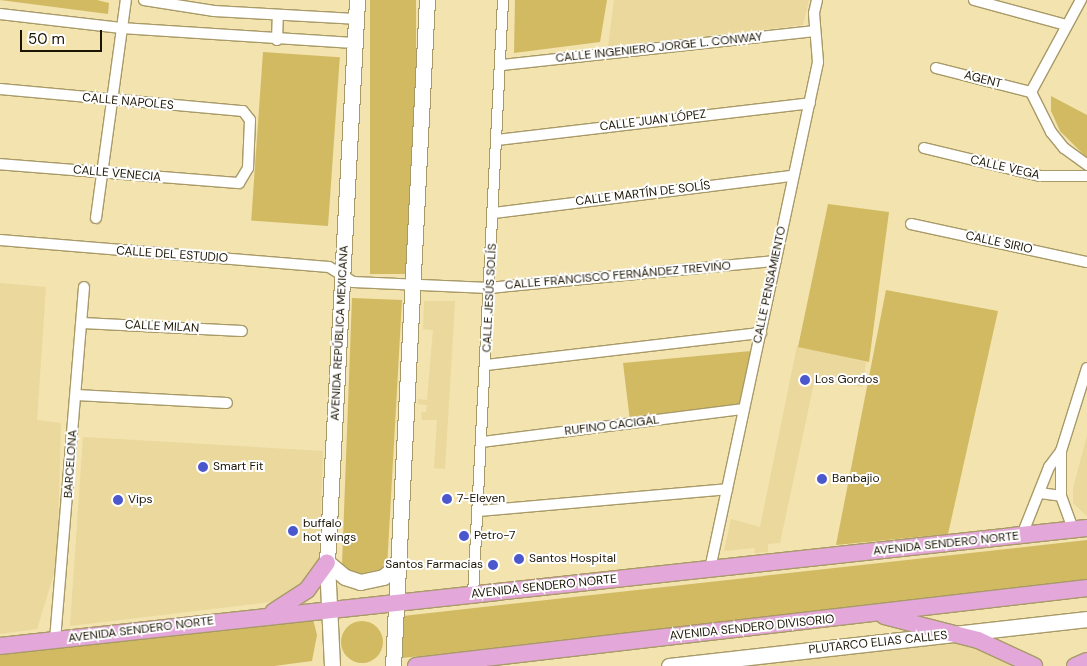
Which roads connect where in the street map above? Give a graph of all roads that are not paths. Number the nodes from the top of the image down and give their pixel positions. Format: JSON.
{"nodes":[{"id":1,"x":126,"y":0,"type":"edge"},
{"id":2,"x":144,"y":0,"type":"edge"},
{"id":3,"x":357,"y":0,"type":"edge"},
{"id":4,"x":427,"y":0,"type":"edge"},
{"id":5,"x":503,"y":0,"type":"edge"},
{"id":6,"x":817,"y":0,"type":"edge"},
{"id":7,"x":974,"y":0,"type":"edge"},
{"id":8,"x":1081,"y":0,"type":"edge"},
{"id":9,"x":0,"y":14,"type":"edge"},
{"id":10,"x":278,"y":16,"type":"junction"},
{"id":11,"x":355,"y":19,"type":"junction"},
{"id":12,"x":1066,"y":25,"type":"junction"},
{"id":13,"x":121,"y":28,"type":"junction"},
{"id":14,"x":815,"y":31,"type":"junction"},
{"id":15,"x":277,"y":40,"type":"junction"},
{"id":16,"x":354,"y":44,"type":"junction"},
{"id":17,"x":502,"y":65,"type":"junction"},
{"id":18,"x":936,"y":68,"type":"dead end"},
{"id":19,"x":0,"y":89,"type":"edge"},
{"id":20,"x":1031,"y":92,"type":"junction"},
{"id":21,"x":111,"y":101,"type":"junction"},
{"id":22,"x":810,"y":103,"type":"junction"},
{"id":23,"x":497,"y":140,"type":"junction"},
{"id":24,"x":924,"y":148,"type":"dead end"},
{"id":25,"x":0,"y":164,"type":"edge"},
{"id":26,"x":1087,"y":165,"type":"edge"},
{"id":27,"x":102,"y":174,"type":"junction"},
{"id":28,"x":793,"y":176,"type":"junction"},
{"id":29,"x":1087,"y":176,"type":"edge"},
{"id":30,"x":233,"y":184,"type":"joint"},
{"id":31,"x":494,"y":213,"type":"junction"},
{"id":32,"x":96,"y":218,"type":"dead end"},
{"id":33,"x":911,"y":224,"type":"dead end"},
{"id":34,"x":0,"y":240,"type":"edge"},
{"id":35,"x":776,"y":261,"type":"junction"},
{"id":36,"x":1087,"y":262,"type":"edge"},
{"id":37,"x":343,"y":274,"type":"junction"},
{"id":38,"x":84,"y":286,"type":"dead end"},
{"id":39,"x":412,"y":286,"type":"junction"},
{"id":40,"x":489,"y":288,"type":"junction"},
{"id":41,"x":82,"y":323,"type":"junction"},
{"id":42,"x":242,"y":331,"type":"dead end"},
{"id":43,"x":760,"y":333,"type":"junction"},
{"id":44,"x":487,"y":365,"type":"junction"},
{"id":45,"x":1087,"y":368,"type":"edge"},
{"id":46,"x":76,"y":395,"type":"junction"},
{"id":47,"x":227,"y":403,"type":"dead end"},
{"id":48,"x":743,"y":409,"type":"junction"},
{"id":49,"x":482,"y":442,"type":"junction"},
{"id":50,"x":1061,"y":451,"type":"junction"},
{"id":51,"x":727,"y":489,"type":"junction"},
{"id":52,"x":1040,"y":493,"type":"junction"},
{"id":53,"x":1060,"y":496,"type":"junction"},
{"id":54,"x":478,"y":511,"type":"junction"},
{"id":55,"x":1080,"y":529,"type":"edge"},
{"id":56,"x":1022,"y":535,"type":"junction"},
{"id":57,"x":327,"y":562,"type":"junction"},
{"id":58,"x":398,"y":565,"type":"junction"},
{"id":59,"x":710,"y":570,"type":"junction"},
{"id":60,"x":1087,"y":588,"type":"edge"},
{"id":61,"x":473,"y":595,"type":"junction"},
{"id":62,"x":395,"y":602,"type":"junction"},
{"id":63,"x":329,"y":610,"type":"junction"},
{"id":64,"x":875,"y":614,"type":"junction"},
{"id":65,"x":266,"y":615,"type":"junction"},
{"id":66,"x":1087,"y":619,"type":"edge"},
{"id":67,"x":958,"y":634,"type":"junction"},
{"id":68,"x":56,"y":640,"type":"junction"},
{"id":69,"x":0,"y":646,"type":"edge"},
{"id":70,"x":1087,"y":661,"type":"edge"},
{"id":71,"x":1019,"y":662,"type":"edge"},
{"id":72,"x":332,"y":666,"type":"edge"},
{"id":73,"x":393,"y":666,"type":"edge"},
{"id":74,"x":416,"y":666,"type":"edge"},
{"id":75,"x":669,"y":666,"type":"edge"},
{"id":76,"x":1034,"y":666,"type":"edge"},
{"id":77,"x":1075,"y":666,"type":"edge"}],
"edges":[{"from":1,"to":13,"type":"street"},
{"from":2,"to":10,"type":"street"},
{"from":3,"to":11,"type":"main road","name":"AVENIDA REPÚBLICA MEXICANA"},
{"from":4,"to":39,"type":"main road"},
{"from":5,"to":17,"type":"street","name":"CALLE JESÚS SOLÍS"},
{"from":6,"to":14,"type":"street","name":"CALLE PENSAMIENTO"},
{"from":7,"to":12,"type":"street"},
{"from":8,"to":12,"type":"street"},
{"from":9,"to":13,"type":"street"},
{"from":10,"to":11,"type":"street"},
{"from":10,"to":15,"type":"street"},
{"from":11,"to":16,"type":"main road","name":"AVENIDA REPÚBLICA MEXICANA"},
{"from":12,"to":20,"type":"street"},
{"from":13,"to":15,"type":"street"},
{"from":13,"to":21,"type":"street"},
{"from":14,"to":17,"type":"street","name":"CALLE INGENIERO JORGE L. CONWAY"},
{"from":14,"to":22,"type":"street","name":"CALLE PENSAMIENTO"},
{"from":15,"to":16,"type":"street"},
{"from":16,"to":37,"type":"main road","name":"AVENIDA REPÚBLICA MEXICANA"},
{"from":17,"to":23,"type":"street","name":"CALLE JESÚS SOLÍS"},
{"from":18,"to":20,"type":"street","name":"AGENT"},
{"from":19,"to":21,"type":"street","name":"CALLE NAPOLES"},
{"from":20,"to":26,"type":"street"},
{"from":21,"to":27,"type":"street"},
{"from":21,"to":30,"type":"street","name":"CALLE NAPOLES"},
{"from":22,"to":23,"type":"street","name":"CALLE JUAN LÓPEZ"},
{"from":22,"to":28,"type":"street","name":"CALLE PENSAMIENTO"},
{"from":23,"to":31,"type":"street","name":"CALLE JESÚS SOLÍS"},
{"from":24,"to":29,"type":"street","name":"CALLE VEGA"},
{"from":25,"to":27,"type":"street","name":"CALLE VENECIA"},
{"from":27,"to":30,"type":"street","name":"CALLE VENECIA"},
{"from":27,"to":32,"type":"street"},
{"from":28,"to":31,"type":"street","name":"CALLE MARTÍN DE SOLÍS"},
{"from":28,"to":35,"type":"street","name":"CALLE PENSAMIENTO"},
{"from":31,"to":40,"type":"street","name":"CALLE JESÚS SOLÍS"},
{"from":33,"to":36,"type":"street","name":"CALLE SIRIO"},
{"from":34,"to":37,"type":"street","name":"CALLE DEL ESTUDIO"},
{"from":35,"to":40,"type":"street","name":"CALLE FRANCISCO FERNÁNDEZ TREVIÑO"},
{"from":35,"to":43,"type":"street","name":"CALLE PENSAMIENTO"},
{"from":37,"to":39,"type":"street","name":"CALLE FRANCISCO FERNÁNDEZ TREVIÑO"},
{"from":37,"to":57,"type":"main road","name":"AVENIDA REPÚBLICA MEXICANA"},
{"from":38,"to":41,"type":"street","name":"BARCELONA"},
{"from":39,"to":40,"type":"street","name":"CALLE FRANCISCO FERNÁNDEZ TREVIÑO"},
{"from":39,"to":58,"type":"main road"},
{"from":40,"to":44,"type":"street","name":"CALLE JESÚS SOLÍS"},
{"from":41,"to":42,"type":"street","name":"CALLE MILAN"},
{"from":41,"to":46,"type":"street","name":"BARCELONA"},
{"from":43,"to":44,"type":"street"},
{"from":43,"to":48,"type":"street","name":"CALLE PENSAMIENTO"},
{"from":44,"to":49,"type":"street","name":"CALLE JESÚS SOLÍS"},
{"from":45,"to":50,"type":"street"},
{"from":46,"to":47,"type":"street"},
{"from":46,"to":68,"type":"street","name":"BARCELONA"},
{"from":48,"to":49,"type":"street","name":"RUFINO CACIGAL"},
{"from":48,"to":51,"type":"street","name":"CALLE PENSAMIENTO"},
{"from":49,"to":54,"type":"street","name":"CALLE JESÚS SOLÍS"},
{"from":50,"to":52,"type":"street"},
{"from":50,"to":53,"type":"street"},
{"from":51,"to":54,"type":"street"},
{"from":51,"to":59,"type":"street","name":"CALLE PENSAMIENTO"},
{"from":52,"to":53,"type":"street"},
{"from":52,"to":56,"type":"street"},
{"from":53,"to":55,"type":"street"},
{"from":54,"to":61,"type":"street","name":"CALLE JESÚS SOLÍS"},
{"from":55,"to":56,"type":"main road","name":"AVENIDA SENDERO NORTE"},
{"from":56,"to":59,"type":"main road","name":"AVENIDA SENDERO NORTE"},
{"from":57,"to":58,"type":"main road"},
{"from":57,"to":63,"type":"main road","name":"AVENIDA REPÚBLICA MEXICANA"},
{"from":57,"to":65,"type":"main road"},
{"from":58,"to":62,"type":"main road"},
{"from":59,"to":61,"type":"main road","name":"AVENIDA SENDERO NORTE"},
{"from":60,"to":64,"type":"main road","name":"AVENIDA SENDERO DIVISORIO"},
{"from":61,"to":62,"type":"main road","name":"AVENIDA SENDERO NORTE"},
{"from":62,"to":63,"type":"main road","name":"AVENIDA SENDERO NORTE"},
{"from":62,"to":73,"type":"main road"},
{"from":63,"to":65,"type":"main road","name":"AVENIDA SENDERO NORTE"},
{"from":63,"to":72,"type":"main road","name":"AVENIDA REPÚBLICA MEXICANA"},
{"from":64,"to":67,"type":"main road"},
{"from":64,"to":74,"type":"main road","name":"AVENIDA SENDERO DIVISORIO"},
{"from":65,"to":68,"type":"main road","name":"AVENIDA SENDERO NORTE"},
{"from":66,"to":67,"type":"main road","name":"PLUTARCO ELIAS CALLES"},
{"from":67,"to":71,"type":"main road"},
{"from":67,"to":75,"type":"main road","name":"PLUTARCO ELIAS CALLES"},
{"from":68,"to":69,"type":"main road","name":"AVENIDA SENDERO NORTE"},
{"from":70,"to":77,"type":"main road"},
{"from":71,"to":76,"type":"main road"}]}
